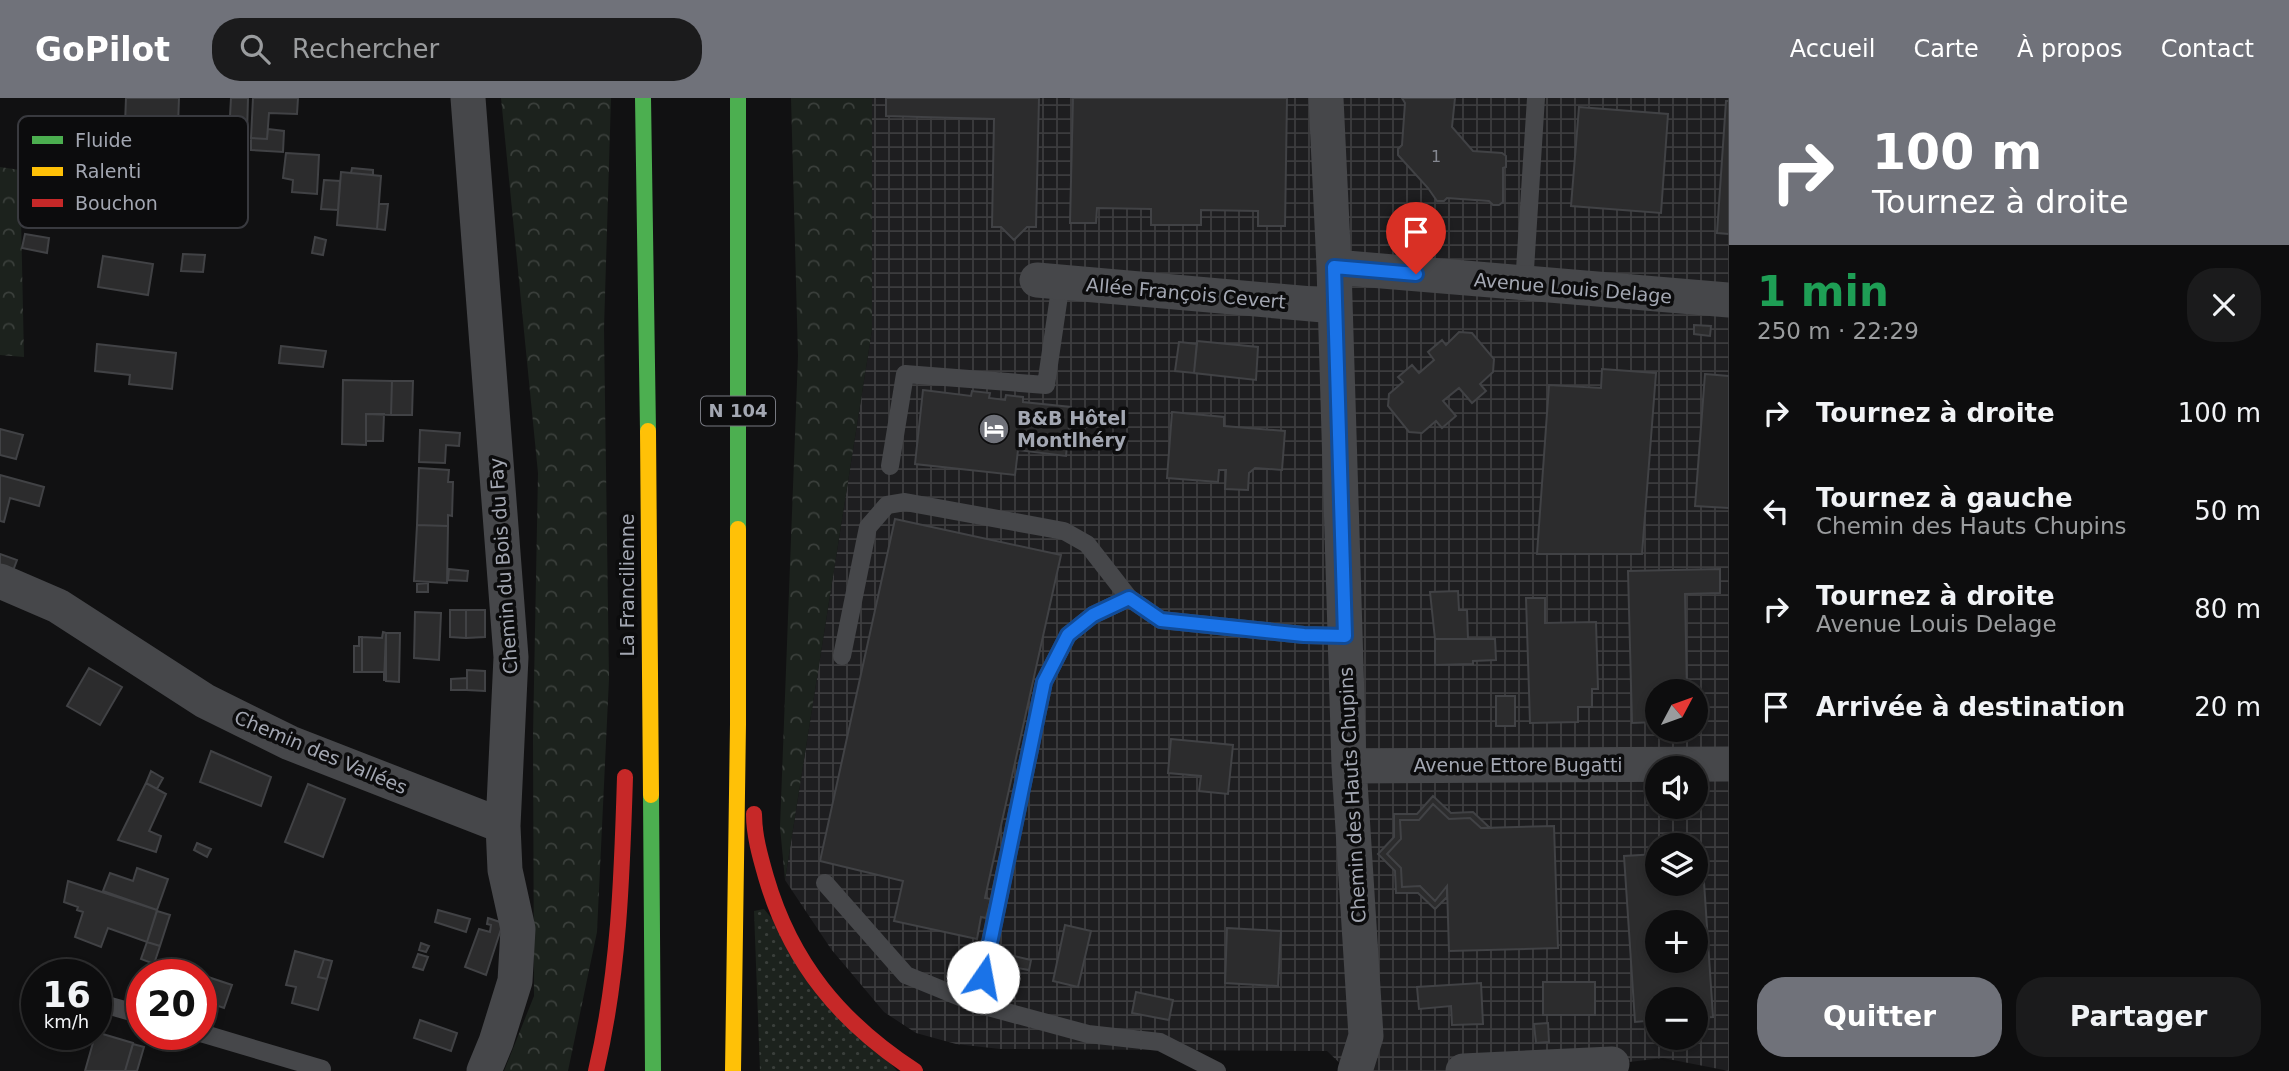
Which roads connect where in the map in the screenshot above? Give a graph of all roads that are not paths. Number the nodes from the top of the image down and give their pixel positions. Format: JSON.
{"nodes":[{"id":1,"x":468,"y":98,"type":"edge"},
{"id":2,"x":643,"y":98,"type":"edge"},
{"id":3,"x":738,"y":98,"type":"edge"},
{"id":4,"x":1326,"y":98,"type":"edge"},
{"id":5,"x":1536,"y":98,"type":"edge"},
{"id":6,"x":1334,"y":267,"type":"junction"},
{"id":7,"x":1049,"y":281,"type":"joint"},
{"id":8,"x":1524,"y":285,"type":"junction"},
{"id":9,"x":1729,"y":300,"type":"edge"},
{"id":10,"x":1335,"y":306,"type":"junction"},
{"id":11,"x":890,"y":466,"type":"dead end"},
{"id":12,"x":0,"y":581,"type":"edge"},
{"id":13,"x":1129,"y":598,"type":"junction"},
{"id":14,"x":1345,"y":636,"type":"junction"},
{"id":15,"x":842,"y":656,"type":"dead end"},
{"id":16,"x":649,"y":724,"type":"junction"},
{"id":17,"x":738,"y":724,"type":"junction"},
{"id":18,"x":752,"y":744,"type":"dead end"},
{"id":19,"x":1729,"y":764,"type":"edge"},
{"id":20,"x":1349,"y":766,"type":"junction"},
{"id":21,"x":755,"y":802,"type":"dead end"},
{"id":22,"x":503,"y":826,"type":"junction"},
{"id":23,"x":825,"y":883,"type":"dead end"},
{"id":24,"x":977,"y":1004,"type":"junction"},
{"id":25,"x":217,"y":1038,"type":"edge"},
{"id":26,"x":1612,"y":1064,"type":"dead end"},
{"id":27,"x":322,"y":1069,"type":"edge"},
{"id":28,"x":484,"y":1071,"type":"edge"},
{"id":29,"x":596,"y":1071,"type":"edge"},
{"id":30,"x":653,"y":1071,"type":"edge"},
{"id":31,"x":733,"y":1071,"type":"edge"},
{"id":32,"x":915,"y":1071,"type":"edge"},
{"id":33,"x":1217,"y":1071,"type":"edge"},
{"id":34,"x":1356,"y":1071,"type":"edge"},
{"id":35,"x":1463,"y":1071,"type":"edge"}],
"edges":[{"from":1,"to":22,"type":"street","name":"Chemin du Bois du Fay"},
{"from":2,"to":16,"type":"highway","name":"La Francilienne"},
{"from":3,"to":17,"type":"highway","number":"N 104"},
{"from":4,"to":6,"type":"street","name":"Chemin des Hauts Chupins"},
{"from":5,"to":8,"type":"lane"},
{"from":6,"to":8,"type":"street","name":"Avenue Louis Delage"},
{"from":6,"to":10,"type":"street","name":"Chemin des Hauts Chupins"},
{"from":7,"to":10,"type":"street","name":"Allée François Cevert"},
{"from":7,"to":11,"type":"lane"},
{"from":8,"to":9,"type":"street","name":"Avenue Louis Delage"},
{"from":10,"to":14,"type":"street","name":"Chemin des Hauts Chupins"},
{"from":12,"to":22,"type":"street","name":"Chemin des Vallées"},
{"from":13,"to":14,"type":"lane"},
{"from":13,"to":15,"type":"lane"},
{"from":13,"to":24,"type":"lane"},
{"from":14,"to":20,"type":"street","name":"Chemin des Hauts Chupins"},
{"from":16,"to":29,"type":"highway"},
{"from":16,"to":30,"type":"highway","name":"La Francilienne"},
{"from":17,"to":18,"type":"highway"},
{"from":17,"to":31,"type":"highway","number":"N 104"},
{"from":19,"to":20,"type":"street","name":"Avenue Ettore Bugatti"},
{"from":20,"to":34,"type":"street","name":"Chemin des Hauts Chupins"},
{"from":21,"to":32,"type":"highway"},
{"from":22,"to":28,"type":"street","name":"Chemin du Bois du Fay"},
{"from":23,"to":24,"type":"lane"},
{"from":24,"to":33,"type":"lane"},
{"from":25,"to":27,"type":"lane"},
{"from":26,"to":35,"type":"street"}]}
